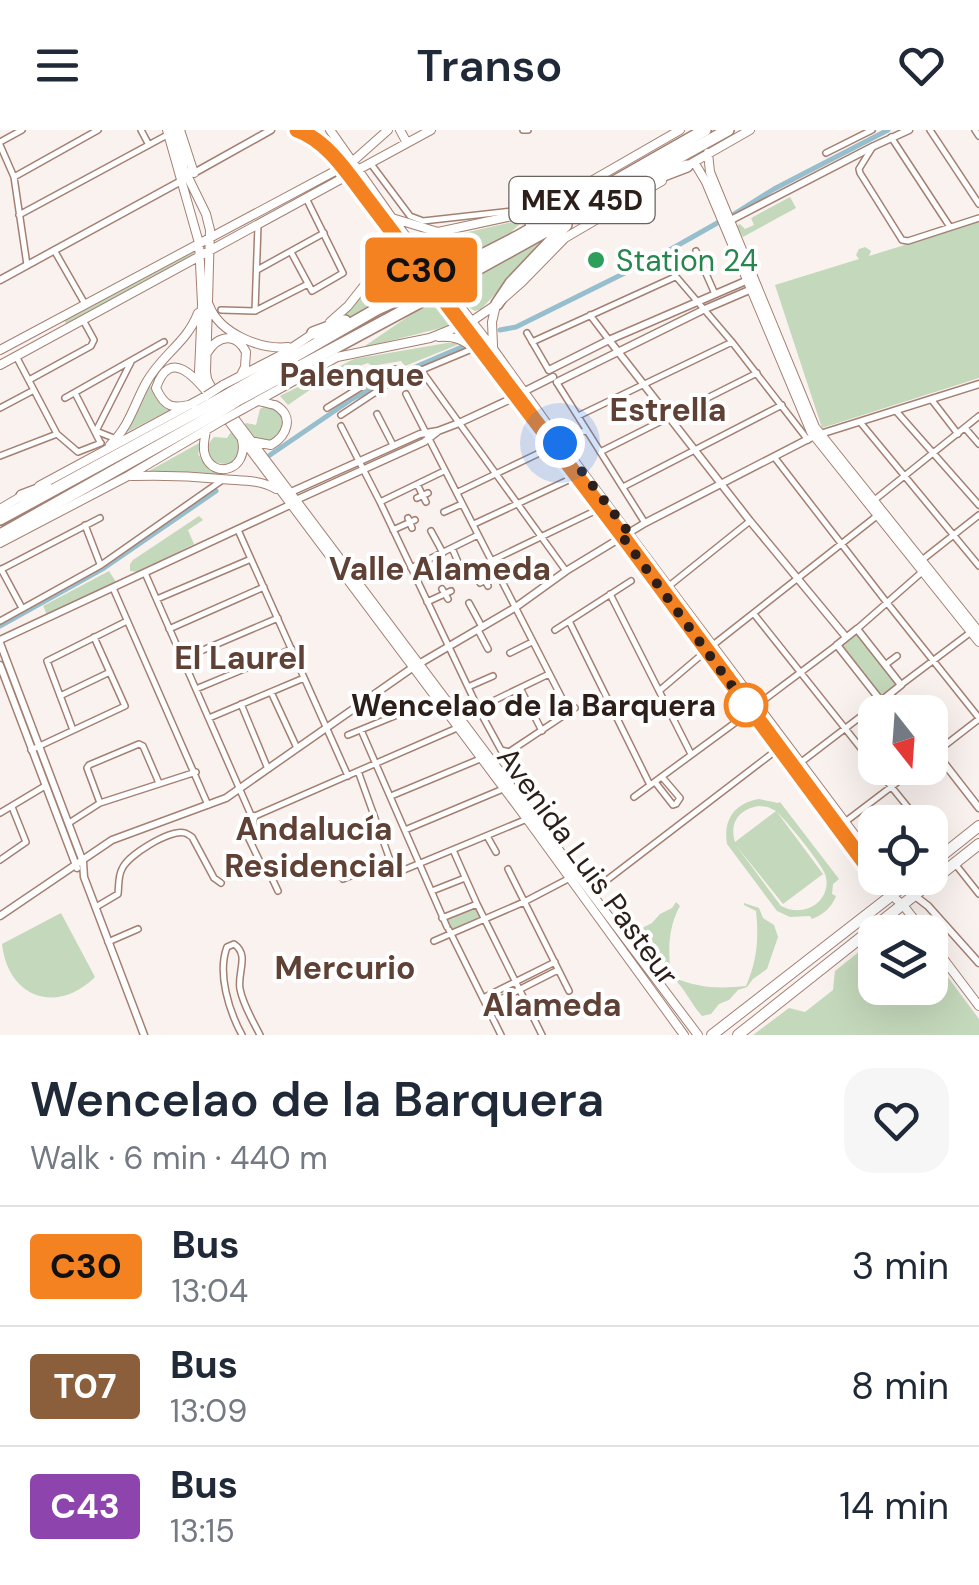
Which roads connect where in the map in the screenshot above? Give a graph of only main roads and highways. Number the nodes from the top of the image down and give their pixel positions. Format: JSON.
{"nodes":[{"id":1,"x":297,"y":130,"type":"edge"},
{"id":2,"x":330,"y":130,"type":"edge"},
{"id":3,"x":388,"y":130,"type":"edge"},
{"id":4,"x":400,"y":130,"type":"edge"},
{"id":5,"x":431,"y":130,"type":"edge"},
{"id":6,"x":680,"y":130,"type":"edge"},
{"id":7,"x":705,"y":130,"type":"edge"},
{"id":8,"x":728,"y":130,"type":"edge"},
{"id":9,"x":750,"y":130,"type":"edge"},
{"id":10,"x":172,"y":131,"type":"edge"},
{"id":11,"x":308,"y":132,"type":"edge"},
{"id":12,"x":407,"y":144,"type":"junction"},
{"id":13,"x":708,"y":153,"type":"junction"},
{"id":14,"x":690,"y":164,"type":"junction"},
{"id":15,"x":355,"y":166,"type":"junction"},
{"id":16,"x":342,"y":167,"type":"junction"},
{"id":17,"x":190,"y":175,"type":"junction"},
{"id":18,"x":348,"y":175,"type":"junction"},
{"id":19,"x":562,"y":198,"type":"junction"},
{"id":20,"x":607,"y":198,"type":"junction"},
{"id":21,"x":268,"y":206,"type":"junction"},
{"id":22,"x":591,"y":206,"type":"junction"},
{"id":23,"x":275,"y":215,"type":"junction"},
{"id":24,"x":388,"y":219,"type":"junction"},
{"id":25,"x":726,"y":222,"type":"junction"},
{"id":26,"x":438,"y":232,"type":"junction"},
{"id":27,"x":211,"y":237,"type":"junction"},
{"id":28,"x":518,"y":237,"type":"junction"},
{"id":29,"x":199,"y":243,"type":"junction"},
{"id":30,"x":410,"y":249,"type":"junction"},
{"id":31,"x":210,"y":250,"type":"junction"},
{"id":32,"x":199,"y":256,"type":"junction"},
{"id":33,"x":382,"y":263,"type":"junction"},
{"id":34,"x":462,"y":272,"type":"junction"},
{"id":35,"x":752,"y":283,"type":"junction"},
{"id":36,"x":414,"y":298,"type":"junction"},
{"id":37,"x":205,"y":302,"type":"junction"},
{"id":38,"x":496,"y":304,"type":"junction"},
{"id":39,"x":377,"y":310,"type":"junction"},
{"id":40,"x":60,"y":318,"type":"junction"},
{"id":41,"x":467,"y":322,"type":"junction"},
{"id":42,"x":374,"y":327,"type":"junction"},
{"id":43,"x":67,"y":329,"type":"junction"},
{"id":44,"x":314,"y":334,"type":"junction"},
{"id":45,"x":430,"y":338,"type":"junction"},
{"id":46,"x":293,"y":347,"type":"junction"},
{"id":47,"x":0,"y":350,"type":"edge"},
{"id":48,"x":494,"y":350,"type":"junction"},
{"id":49,"x":484,"y":356,"type":"junction"},
{"id":50,"x":205,"y":357,"type":"junction"},
{"id":51,"x":336,"y":357,"type":"junction"},
{"id":52,"x":0,"y":366,"type":"edge"},
{"id":53,"x":242,"y":375,"type":"junction"},
{"id":54,"x":202,"y":386,"type":"junction"},
{"id":55,"x":519,"y":394,"type":"junction"},
{"id":56,"x":233,"y":397,"type":"junction"},
{"id":57,"x":258,"y":401,"type":"junction"},
{"id":58,"x":193,"y":404,"type":"junction"},
{"id":59,"x":214,"y":408,"type":"junction"},
{"id":60,"x":206,"y":430,"type":"junction"},
{"id":61,"x":240,"y":436,"type":"junction"},
{"id":62,"x":814,"y":437,"type":"junction"},
{"id":63,"x":251,"y":440,"type":"junction"},
{"id":64,"x":557,"y":444,"type":"junction"},
{"id":65,"x":106,"y":450,"type":"junction"},
{"id":66,"x":128,"y":476,"type":"junction"},
{"id":67,"x":22,"y":496,"type":"joint"},
{"id":68,"x":290,"y":497,"type":"junction"},
{"id":69,"x":0,"y":508,"type":"edge"},
{"id":70,"x":0,"y":520,"type":"edge"},
{"id":71,"x":0,"y":534,"type":"edge"},
{"id":72,"x":626,"y":534,"type":"junction"},
{"id":73,"x":0,"y":543,"type":"edge"},
{"id":74,"x":975,"y":632,"type":"edge"},
{"id":75,"x":979,"y":642,"type":"edge"},
{"id":76,"x":710,"y":648,"type":"junction"},
{"id":77,"x":416,"y":666,"type":"junction"},
{"id":78,"x":754,"y":708,"type":"junction"},
{"id":79,"x":529,"y":816,"type":"junction"},
{"id":80,"x":979,"y":826,"type":"edge"},
{"id":81,"x":858,"y":839,"type":"edge"},
{"id":82,"x":548,"y":842,"type":"junction"},
{"id":83,"x":979,"y":844,"type":"edge"},
{"id":84,"x":948,"y":851,"type":"edge"},
{"id":85,"x":858,"y":854,"type":"edge"},
{"id":86,"x":948,"y":869,"type":"edge"},
{"id":87,"x":892,"y":895,"type":"edge"},
{"id":88,"x":898,"y":895,"type":"edge"},
{"id":89,"x":914,"y":895,"type":"edge"},
{"id":90,"x":903,"y":905,"type":"junction"},
{"id":91,"x":911,"y":915,"type":"edge"},
{"id":92,"x":948,"y":965,"type":"edge"},
{"id":93,"x":979,"y":1005,"type":"edge"},
{"id":94,"x":684,"y":1035,"type":"edge"},
{"id":95,"x":698,"y":1035,"type":"edge"},
{"id":96,"x":712,"y":1035,"type":"edge"},
{"id":97,"x":738,"y":1035,"type":"edge"}],
"edges":[{"from":1,"to":11,"type":"main road"},
{"from":2,"to":15,"type":"main road"},
{"from":3,"to":15,"type":"main road"},
{"from":4,"to":12,"type":"main road"},
{"from":5,"to":12,"type":"main road"},
{"from":6,"to":19,"type":"main road"},
{"from":7,"to":28,"type":"highway","number":"MEX 45D"},
{"from":8,"to":20,"type":"highway","number":"MEX 45D"},
{"from":9,"to":13,"type":"main road"},
{"from":10,"to":17,"type":"main road"},
{"from":11,"to":16,"type":"main road"},
{"from":12,"to":15,"type":"main road"},
{"from":13,"to":14,"type":"main road"},
{"from":13,"to":25,"type":"main road"},
{"from":14,"to":20,"type":"highway"},
{"from":14,"to":25,"type":"main road"},
{"from":14,"to":38,"type":"main road"},
{"from":15,"to":16,"type":"main road"},
{"from":15,"to":18,"type":"main road"},
{"from":15,"to":24,"type":"main road"},
{"from":16,"to":18,"type":"main road"},
{"from":16,"to":21,"type":"main road"},
{"from":17,"to":27,"type":"main road"},
{"from":17,"to":29,"type":"main road"},
{"from":18,"to":23,"type":"main road"},
{"from":18,"to":24,"type":"main road"},
{"from":19,"to":26,"type":"main road"},
{"from":19,"to":28,"type":"highway"},
{"from":20,"to":22,"type":"highway","number":"MEX 45D"},
{"from":21,"to":23,"type":"main road"},
{"from":21,"to":27,"type":"main road"},
{"from":22,"to":34,"type":"highway","number":"MEX 45D"},
{"from":22,"to":38,"type":"highway"},
{"from":23,"to":31,"type":"main road"},
{"from":24,"to":26,"type":"main road"},
{"from":24,"to":30,"type":"main road"},
{"from":24,"to":33,"type":"main road"},
{"from":25,"to":35,"type":"main road"},
{"from":26,"to":30,"type":"main road"},
{"from":27,"to":29,"type":"main road"},
{"from":27,"to":31,"type":"main road"},
{"from":28,"to":34,"type":"highway","number":"MEX 45D"},
{"from":29,"to":32,"type":"main road"},
{"from":29,"to":40,"type":"main road"},
{"from":30,"to":33,"type":"main road"},
{"from":30,"to":41,"type":"main road"},
{"from":31,"to":32,"type":"main road"},
{"from":31,"to":37,"type":"main road"},
{"from":32,"to":37,"type":"main road"},
{"from":32,"to":43,"type":"main road"},
{"from":33,"to":44,"type":"main road"},
{"from":34,"to":36,"type":"highway","number":"MEX 45D","bridge":true},
{"from":35,"to":62,"type":"main road"},
{"from":35,"to":62,"type":"main road"},
{"from":36,"to":39,"type":"highway","number":"MEX 45D"},
{"from":36,"to":42,"type":"highway","number":"MEX 45D"},
{"from":37,"to":46,"type":"main road"},
{"from":37,"to":50,"type":"main road"},
{"from":37,"to":54,"type":"main road"},
{"from":37,"to":65,"type":"main road"},
{"from":38,"to":41,"type":"main road"},
{"from":38,"to":48,"type":"main road"},
{"from":39,"to":44,"type":"highway"},
{"from":39,"to":56,"type":"highway","number":"MEX 45D"},
{"from":40,"to":43,"type":"main road"},
{"from":40,"to":47,"type":"main road"},
{"from":41,"to":45,"type":"main road"},
{"from":41,"to":48,"type":"main road"},
{"from":41,"to":49,"type":"main road"},
{"from":42,"to":51,"type":"highway"},
{"from":42,"to":56,"type":"highway","number":"MEX 45D"},
{"from":43,"to":52,"type":"main road"},
{"from":44,"to":46,"type":"main road"},
{"from":45,"to":49,"type":"main road"},
{"from":45,"to":51,"type":"main road"},
{"from":46,"to":53,"type":"main road"},
{"from":48,"to":55,"type":"main road"},
{"from":49,"to":55,"type":"main road"},
{"from":50,"to":53,"type":"main road"},
{"from":50,"to":63,"type":"main road","name":"Avenida Luis Pasteur"},
{"from":51,"to":57,"type":"main road"},
{"from":53,"to":56,"type":"main road"},
{"from":54,"to":58,"type":"main road"},
{"from":54,"to":61,"type":"main road","name":"Avenida Luis Pasteur"},
{"from":55,"to":64,"type":"main road"},
{"from":56,"to":57,"type":"main road"},
{"from":56,"to":59,"type":"highway","number":"MEX 45D","bridge":true},
{"from":56,"to":59,"type":"main road","bridge":true},
{"from":57,"to":63,"type":"main road"},
{"from":58,"to":59,"type":"main road"},
{"from":58,"to":65,"type":"main road"},
{"from":59,"to":60,"type":"main road"},
{"from":59,"to":65,"type":"highway","number":"MEX 45D"},
{"from":59,"to":71,"type":"highway","number":"MEX 45D"},
{"from":60,"to":61,"type":"main road"},
{"from":60,"to":66,"type":"main road"},
{"from":61,"to":68,"type":"main road","name":"Avenida Luis Pasteur"},
{"from":62,"to":74,"type":"main road"},
{"from":63,"to":68,"type":"main road","name":"Avenida Luis Pasteur"},
{"from":64,"to":72,"type":"main road"},
{"from":64,"to":72,"type":"main road"},
{"from":65,"to":67,"type":"highway"},
{"from":65,"to":70,"type":"highway","number":"MEX 45D"},
{"from":66,"to":68,"type":"main road"},
{"from":66,"to":73,"type":"main road"},
{"from":67,"to":69,"type":"main road"},
{"from":68,"to":77,"type":"main road","name":"Avenida Luis Pasteur"},
{"from":72,"to":76,"type":"main road"},
{"from":72,"to":76,"type":"main road"},
{"from":74,"to":75,"type":"main road"},
{"from":76,"to":78,"type":"main road"},
{"from":77,"to":79,"type":"main road","name":"Avenida Luis Pasteur"},
{"from":77,"to":79,"type":"main road","name":"Avenida Luis Pasteur"},
{"from":78,"to":81,"type":"main road"},
{"from":78,"to":85,"type":"main road"},
{"from":79,"to":82,"type":"main road","name":"Avenida Luis Pasteur"},
{"from":80,"to":84,"type":"main road"},
{"from":82,"to":94,"type":"main road","name":"Avenida Luis Pasteur"},
{"from":82,"to":95,"type":"main road","name":"Avenida Luis Pasteur"},
{"from":83,"to":86,"type":"main road"},
{"from":87,"to":96,"type":"main road"},
{"from":88,"to":90,"type":"main road"},
{"from":89,"to":90,"type":"main road"},
{"from":90,"to":91,"type":"main road"},
{"from":90,"to":97,"type":"main road"},
{"from":92,"to":93,"type":"main road"}]}
